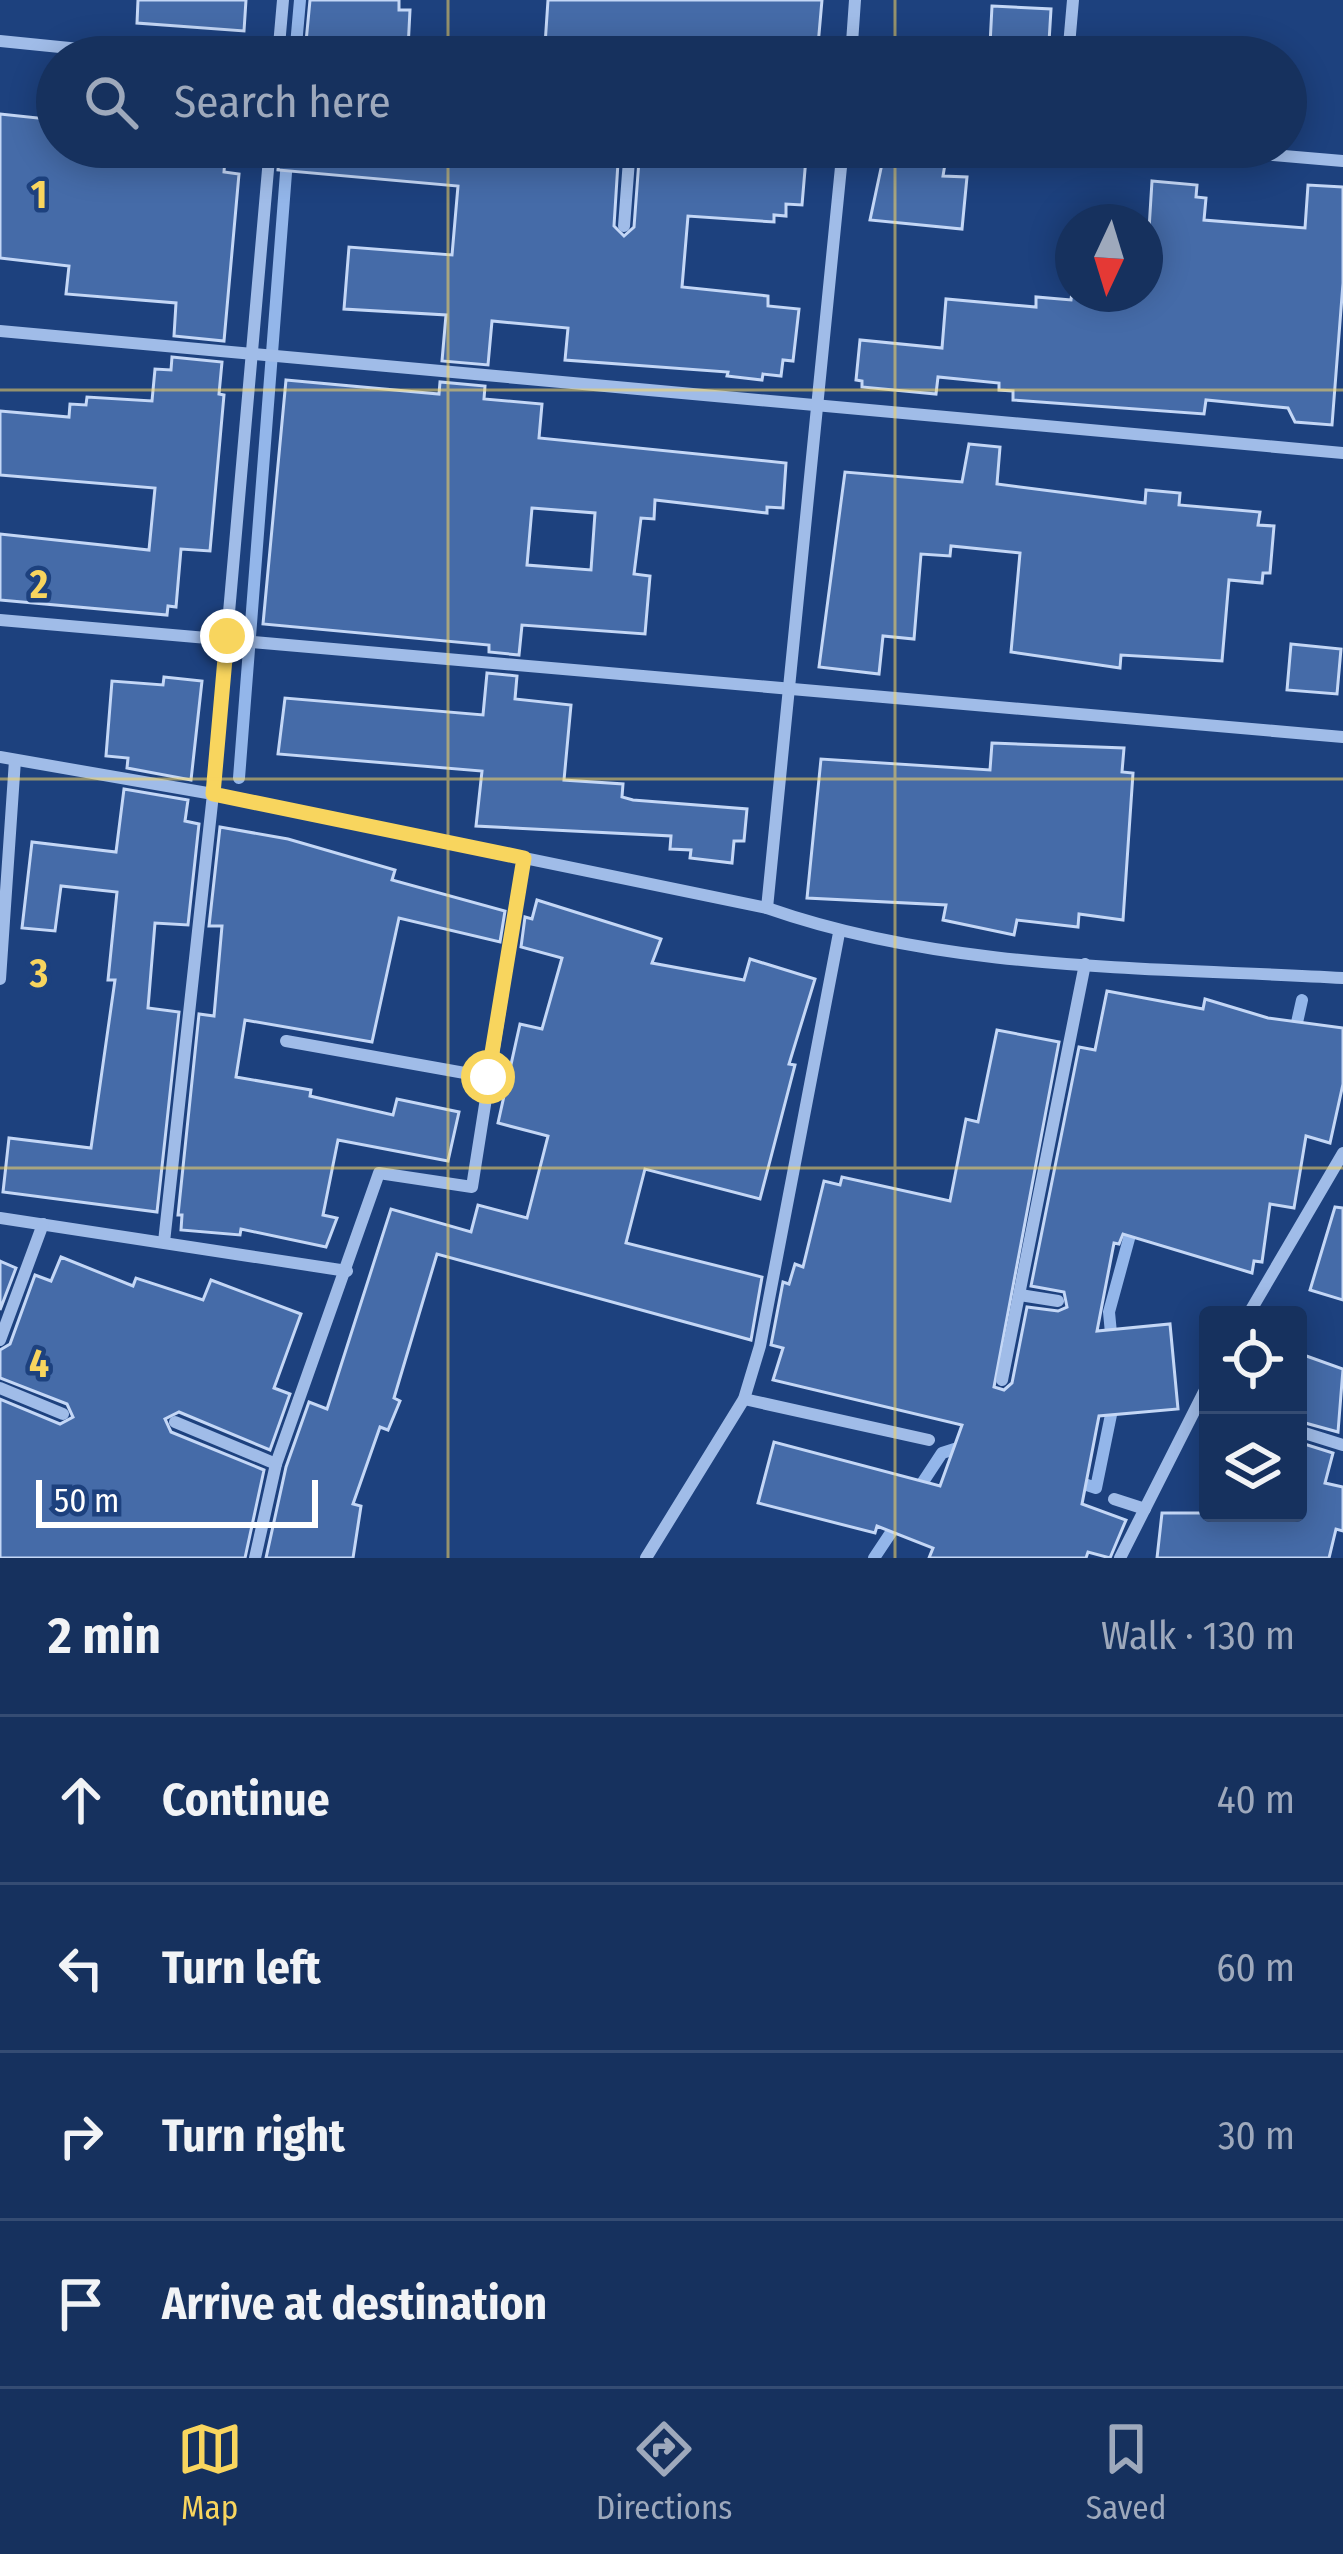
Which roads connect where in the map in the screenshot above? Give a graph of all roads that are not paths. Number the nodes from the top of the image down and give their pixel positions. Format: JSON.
{"nodes":[{"id":1,"x":283,"y":0,"type":"edge"},
{"id":2,"x":855,"y":0,"type":"edge"},
{"id":3,"x":1073,"y":0,"type":"edge"},
{"id":4,"x":280,"y":36,"type":"edge"},
{"id":5,"x":852,"y":36,"type":"edge"},
{"id":6,"x":1070,"y":36,"type":"edge"},
{"id":7,"x":0,"y":41,"type":"edge"},
{"id":8,"x":36,"y":45,"type":"edge"},
{"id":9,"x":1307,"y":158,"type":"edge"},
{"id":10,"x":1343,"y":161,"type":"edge"},
{"id":11,"x":268,"y":168,"type":"edge"},
{"id":12,"x":628,"y":168,"type":"edge"},
{"id":13,"x":841,"y":168,"type":"edge"},
{"id":14,"x":624,"y":226,"type":"dead end"},
{"id":15,"x":0,"y":331,"type":"edge"},
{"id":16,"x":254,"y":353,"type":"junction"},
{"id":17,"x":815,"y":405,"type":"junction"},
{"id":18,"x":1343,"y":453,"type":"edge"},
{"id":19,"x":0,"y":620,"type":"edge"},
{"id":20,"x":227,"y":636,"type":"junction"},
{"id":21,"x":791,"y":688,"type":"junction"},
{"id":22,"x":1343,"y":737,"type":"edge"},
{"id":23,"x":0,"y":757,"type":"edge"},
{"id":24,"x":15,"y":760,"type":"junction"},
{"id":25,"x":213,"y":794,"type":"junction"},
{"id":26,"x":524,"y":858,"type":"junction"},
{"id":27,"x":767,"y":908,"type":"junction"},
{"id":28,"x":839,"y":933,"type":"junction"},
{"id":29,"x":1085,"y":964,"type":"junction"},
{"id":30,"x":1343,"y":978,"type":"edge"},
{"id":31,"x":0,"y":979,"type":"edge"},
{"id":32,"x":286,"y":1040,"type":"dead end"},
{"id":33,"x":488,"y":1077,"type":"junction"},
{"id":34,"x":1343,"y":1154,"type":"edge"},
{"id":35,"x":0,"y":1218,"type":"edge"},
{"id":36,"x":43,"y":1224,"type":"junction"},
{"id":37,"x":164,"y":1242,"type":"junction"},
{"id":38,"x":347,"y":1271,"type":"junction"},
{"id":39,"x":1020,"y":1295,"type":"junction"},
{"id":40,"x":1058,"y":1301,"type":"dead end"},
{"id":41,"x":1253,"y":1306,"type":"edge"},
{"id":42,"x":0,"y":1340,"type":"edge"},
{"id":43,"x":1002,"y":1380,"type":"dead end"},
{"id":44,"x":0,"y":1388,"type":"edge"},
{"id":45,"x":744,"y":1399,"type":"junction"},
{"id":46,"x":1199,"y":1409,"type":"edge"},
{"id":47,"x":63,"y":1414,"type":"dead end"},
{"id":48,"x":175,"y":1422,"type":"dead end"},
{"id":49,"x":1307,"y":1434,"type":"edge"},
{"id":50,"x":929,"y":1440,"type":"dead end"},
{"id":51,"x":1343,"y":1444,"type":"edge"},
{"id":52,"x":276,"y":1464,"type":"junction"},
{"id":53,"x":1114,"y":1499,"type":"dead end"},
{"id":54,"x":1145,"y":1509,"type":"junction"},
{"id":55,"x":255,"y":1558,"type":"edge"},
{"id":56,"x":646,"y":1558,"type":"edge"},
{"id":57,"x":1120,"y":1558,"type":"edge"}],
"edges":[{"from":1,"to":4,"type":"street"},
{"from":2,"to":5,"type":"street"},
{"from":3,"to":6,"type":"street"},
{"from":7,"to":8,"type":"street"},
{"from":9,"to":10,"type":"street"},
{"from":11,"to":16,"type":"street"},
{"from":12,"to":14,"type":"street"},
{"from":13,"to":17,"type":"street"},
{"from":15,"to":16,"type":"street"},
{"from":16,"to":17,"type":"street"},
{"from":16,"to":20,"type":"street"},
{"from":17,"to":18,"type":"street"},
{"from":17,"to":21,"type":"street"},
{"from":19,"to":20,"type":"street"},
{"from":20,"to":21,"type":"street"},
{"from":20,"to":25,"type":"street"},
{"from":21,"to":22,"type":"street"},
{"from":21,"to":27,"type":"street"},
{"from":23,"to":24,"type":"street"},
{"from":24,"to":25,"type":"street"},
{"from":24,"to":31,"type":"street"},
{"from":25,"to":26,"type":"street"},
{"from":25,"to":37,"type":"street"},
{"from":26,"to":27,"type":"street"},
{"from":26,"to":33,"type":"street"},
{"from":27,"to":28,"type":"street"},
{"from":28,"to":29,"type":"street"},
{"from":28,"to":45,"type":"street"},
{"from":29,"to":30,"type":"street"},
{"from":29,"to":39,"type":"street"},
{"from":32,"to":33,"type":"street"},
{"from":33,"to":38,"type":"street"},
{"from":34,"to":41,"type":"street"},
{"from":35,"to":36,"type":"street"},
{"from":36,"to":37,"type":"street"},
{"from":36,"to":42,"type":"street"},
{"from":37,"to":38,"type":"street"},
{"from":38,"to":52,"type":"street"},
{"from":39,"to":40,"type":"street"},
{"from":39,"to":43,"type":"street"},
{"from":44,"to":47,"type":"street"},
{"from":45,"to":50,"type":"street"},
{"from":45,"to":56,"type":"street"},
{"from":46,"to":54,"type":"street"},
{"from":48,"to":52,"type":"street"},
{"from":49,"to":51,"type":"street"},
{"from":52,"to":55,"type":"street"},
{"from":53,"to":54,"type":"street"},
{"from":54,"to":57,"type":"street"}]}
